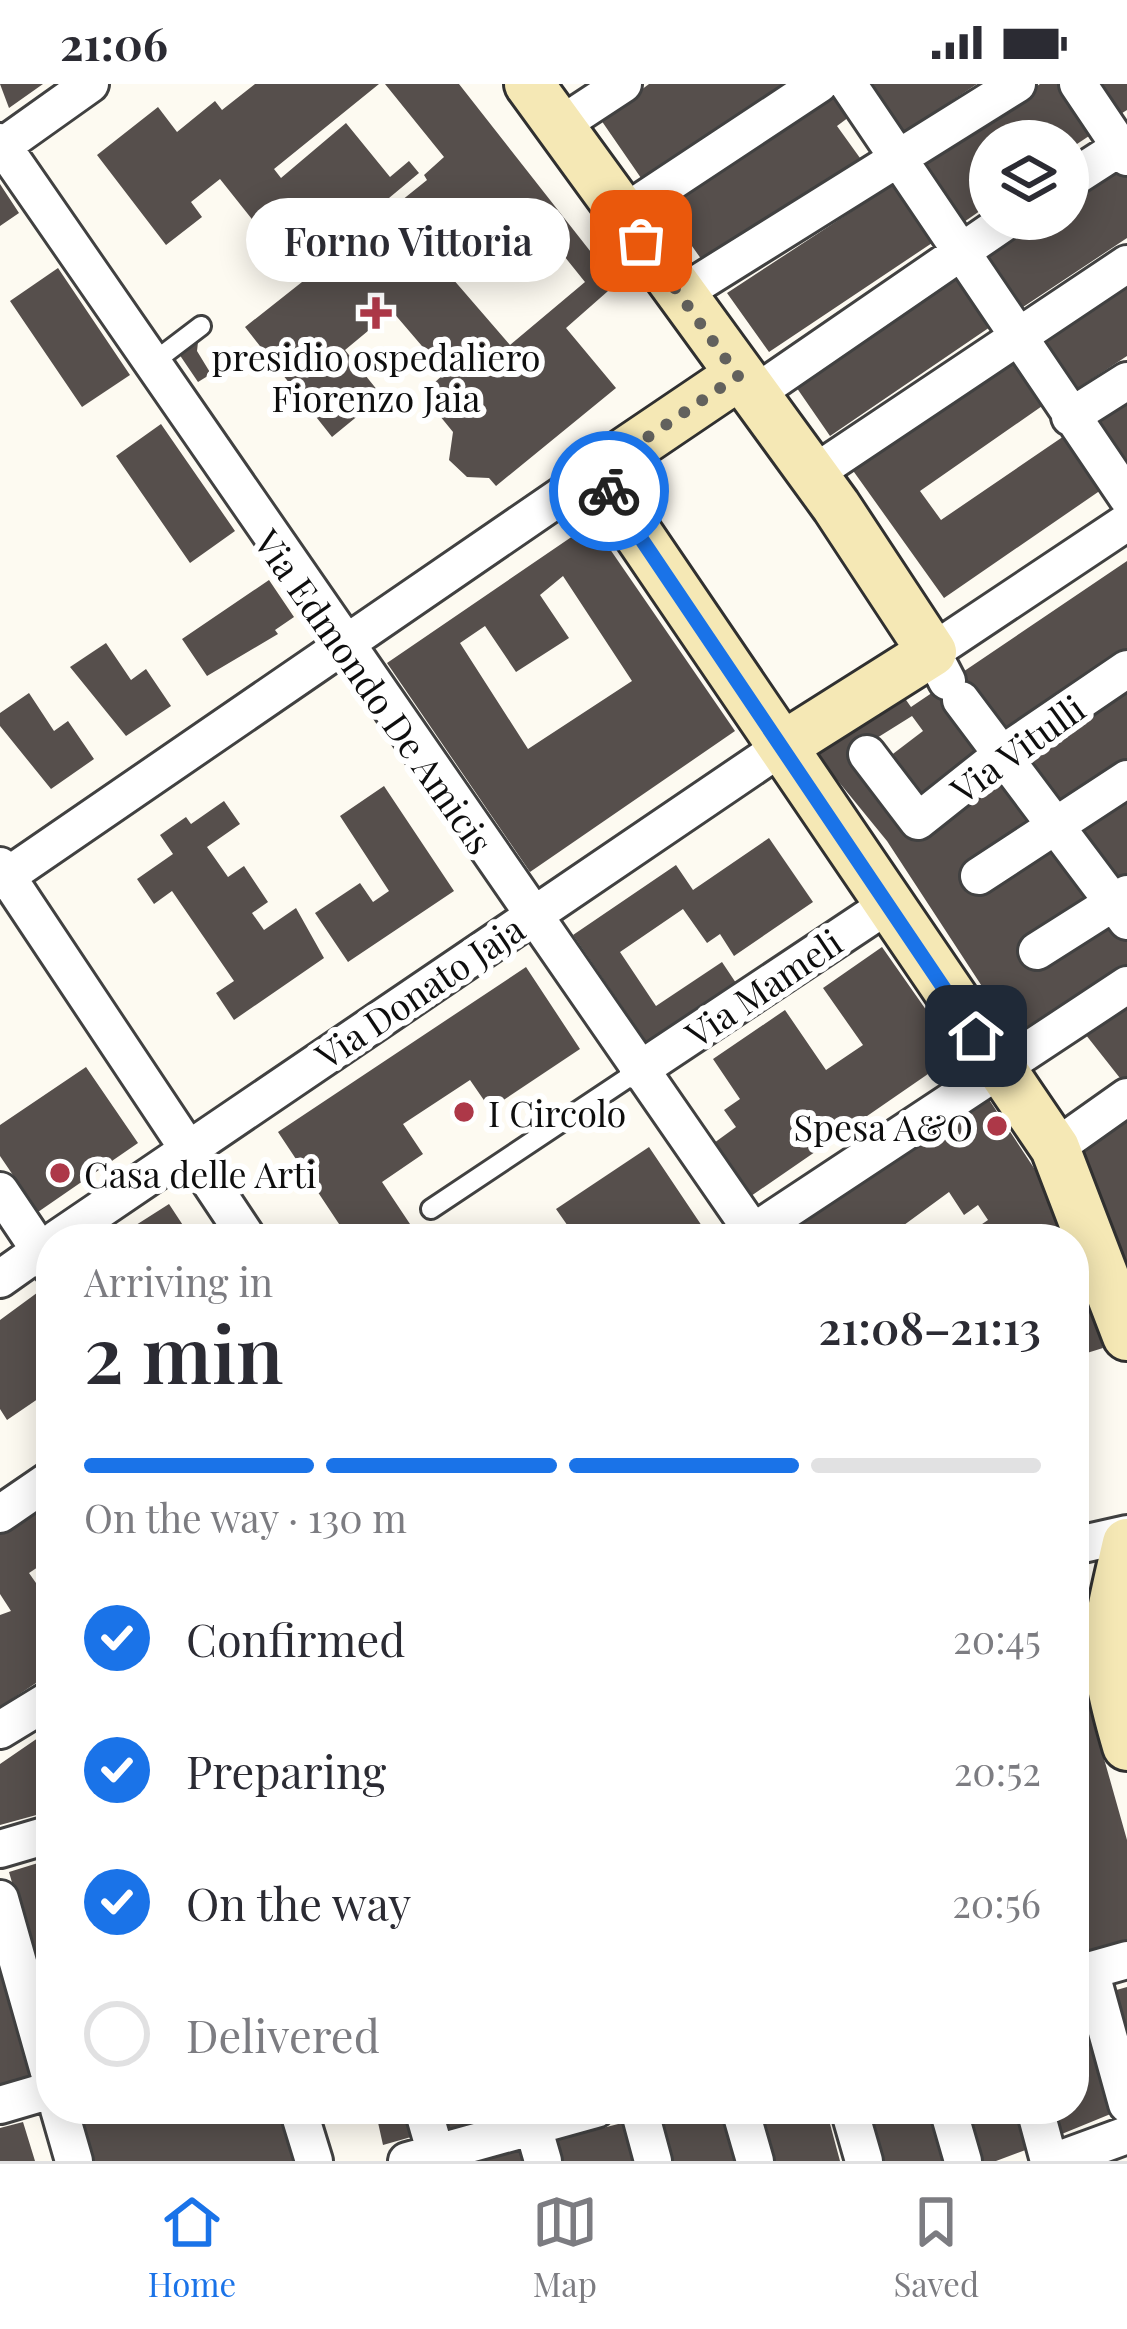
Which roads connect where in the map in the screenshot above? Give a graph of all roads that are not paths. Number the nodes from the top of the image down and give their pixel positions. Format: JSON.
{"nodes":[{"id":1,"x":90,"y":84,"type":"edge"},
{"id":2,"x":529,"y":84,"type":"edge"},
{"id":3,"x":623,"y":84,"type":"edge"},
{"id":4,"x":819,"y":84,"type":"edge"},
{"id":5,"x":848,"y":84,"type":"edge"},
{"id":6,"x":1017,"y":84,"type":"edge"},
{"id":7,"x":1078,"y":84,"type":"edge"},
{"id":8,"x":559,"y":126,"type":"junction"},
{"id":9,"x":1,"y":145,"type":"edge"},
{"id":10,"x":1125,"y":149,"type":"edge"},
{"id":11,"x":900,"y":160,"type":"junction"},
{"id":12,"x":1089,"y":169,"type":"edge"},
{"id":13,"x":621,"y":214,"type":"junction"},
{"id":14,"x":976,"y":240,"type":"edge"},
{"id":15,"x":961,"y":250,"type":"junction"},
{"id":16,"x":1127,"y":264,"type":"edge"},
{"id":17,"x":681,"y":294,"type":"junction"},
{"id":18,"x":201,"y":326,"type":"dead end"},
{"id":19,"x":1016,"y":335,"type":"junction"},
{"id":20,"x":152,"y":364,"type":"junction"},
{"id":21,"x":1127,"y":380,"type":"edge"},
{"id":22,"x":746,"y":385,"type":"junction"},
{"id":23,"x":1070,"y":417,"type":"junction"},
{"id":24,"x":596,"y":472,"type":"junction"},
{"id":25,"x":813,"y":474,"type":"junction"},
{"id":26,"x":1127,"y":496,"type":"edge"},
{"id":27,"x":1127,"y":522,"type":"edge"},
{"id":28,"x":343,"y":645,"type":"junction"},
{"id":29,"x":1127,"y":669,"type":"edge"},
{"id":30,"x":947,"y":678,"type":"junction"},
{"id":31,"x":783,"y":746,"type":"junction"},
{"id":32,"x":1005,"y":752,"type":"junction"},
{"id":33,"x":867,"y":754,"type":"dead end"},
{"id":34,"x":1127,"y":779,"type":"edge"},
{"id":35,"x":1056,"y":829,"type":"junction"},
{"id":36,"x":2,"y":875,"type":"edge"},
{"id":37,"x":979,"y":876,"type":"dead end"},
{"id":38,"x":889,"y":904,"type":"junction"},
{"id":39,"x":1122,"y":906,"type":"edge"},
{"id":40,"x":530,"y":916,"type":"junction"},
{"id":41,"x":1037,"y":951,"type":"dead end"},
{"id":42,"x":1127,"y":985,"type":"edge"},
{"id":43,"x":998,"y":1069,"type":"junction"},
{"id":44,"x":638,"y":1071,"type":"junction"},
{"id":45,"x":1127,"y":1097,"type":"edge"},
{"id":46,"x":188,"y":1148,"type":"junction"},
{"id":47,"x":1055,"y":1148,"type":"junction"},
{"id":48,"x":0,"y":1191,"type":"edge"},
{"id":49,"x":431,"y":1209,"type":"dead end"},
{"id":50,"x":85,"y":1224,"type":"edge"},
{"id":51,"x":238,"y":1224,"type":"edge"},
{"id":52,"x":740,"y":1224,"type":"edge"},
{"id":53,"x":766,"y":1224,"type":"edge"},
{"id":54,"x":1084,"y":1224,"type":"edge"},
{"id":55,"x":36,"y":1233,"type":"edge"},
{"id":56,"x":1089,"y":1237,"type":"edge"},
{"id":57,"x":36,"y":1258,"type":"edge"},
{"id":58,"x":0,"y":1279,"type":"edge"},
{"id":59,"x":1127,"y":1336,"type":"edge"},
{"id":60,"x":36,"y":1489,"type":"edge"},
{"id":61,"x":0,"y":1514,"type":"edge"},
{"id":62,"x":1127,"y":1539,"type":"edge"},
{"id":63,"x":1089,"y":1544,"type":"edge"},
{"id":64,"x":1103,"y":1653,"type":"edge"},
{"id":65,"x":36,"y":1708,"type":"edge"},
{"id":66,"x":0,"y":1730,"type":"edge"},
{"id":67,"x":1127,"y":1745,"type":"edge"},
{"id":68,"x":36,"y":1838,"type":"edge"},
{"id":69,"x":0,"y":1849,"type":"edge"},
{"id":70,"x":0,"y":1899,"type":"edge"},
{"id":71,"x":7,"y":1953,"type":"edge"},
{"id":72,"x":1127,"y":1960,"type":"edge"},
{"id":73,"x":1089,"y":1971,"type":"edge"},
{"id":74,"x":1089,"y":1993,"type":"edge"},
{"id":75,"x":36,"y":2037,"type":"edge"},
{"id":76,"x":36,"y":2094,"type":"edge"},
{"id":77,"x":1127,"y":2104,"type":"edge"},
{"id":78,"x":0,"y":2105,"type":"edge"},
{"id":79,"x":63,"y":2124,"type":"edge"},
{"id":80,"x":303,"y":2124,"type":"edge"},
{"id":81,"x":424,"y":2124,"type":"edge"},
{"id":82,"x":643,"y":2124,"type":"edge"},
{"id":83,"x":744,"y":2124,"type":"edge"},
{"id":84,"x":853,"y":2124,"type":"edge"},
{"id":85,"x":952,"y":2124,"type":"edge"},
{"id":86,"x":1040,"y":2124,"type":"edge"},
{"id":87,"x":535,"y":2132,"type":"edge"},
{"id":88,"x":1127,"y":2135,"type":"edge"},
{"id":89,"x":427,"y":2158,"type":"edge"},
{"id":90,"x":74,"y":2161,"type":"edge"},
{"id":91,"x":314,"y":2161,"type":"edge"},
{"id":92,"x":653,"y":2161,"type":"edge"},
{"id":93,"x":755,"y":2161,"type":"edge"},
{"id":94,"x":864,"y":2161,"type":"edge"},
{"id":95,"x":963,"y":2161,"type":"edge"},
{"id":96,"x":1052,"y":2161,"type":"edge"}],
"edges":[{"from":1,"to":9,"type":"street"},
{"from":2,"to":8,"type":"street"},
{"from":3,"to":8,"type":"street"},
{"from":4,"to":13,"type":"street"},
{"from":5,"to":11,"type":"street"},
{"from":6,"to":11,"type":"street"},
{"from":7,"to":10,"type":"street"},
{"from":8,"to":13,"type":"street"},
{"from":9,"to":20,"type":"street","name":"Via Edmondo De Amicis"},
{"from":10,"to":12,"type":"street"},
{"from":11,"to":15,"type":"street"},
{"from":11,"to":17,"type":"street"},
{"from":13,"to":17,"type":"street"},
{"from":14,"to":15,"type":"street"},
{"from":15,"to":19,"type":"street"},
{"from":15,"to":22,"type":"street"},
{"from":16,"to":19,"type":"street"},
{"from":17,"to":22,"type":"street"},
{"from":18,"to":20,"type":"lane"},
{"from":19,"to":23,"type":"street"},
{"from":19,"to":25,"type":"street"},
{"from":20,"to":28,"type":"street","name":"Via Edmondo De Amicis"},
{"from":21,"to":23,"type":"street"},
{"from":22,"to":24,"type":"street"},
{"from":22,"to":25,"type":"street"},
{"from":23,"to":26,"type":"street"},
{"from":24,"to":28,"type":"street"},
{"from":24,"to":31,"type":"street"},
{"from":25,"to":30,"type":"street"},
{"from":27,"to":30,"type":"street"},
{"from":28,"to":36,"type":"street"},
{"from":28,"to":40,"type":"street","name":"Via Edmondo De Amicis"},
{"from":29,"to":32,"type":"street","name":"Via Vitulli"},
{"from":30,"to":31,"type":"street"},
{"from":30,"to":32,"type":"street"},
{"from":31,"to":38,"type":"street"},
{"from":31,"to":40,"type":"street","name":"Via Donato Jaja"},
{"from":32,"to":33,"type":"street","name":"Via Vitulli"},
{"from":32,"to":35,"type":"street"},
{"from":34,"to":35,"type":"street"},
{"from":35,"to":37,"type":"street"},
{"from":35,"to":39,"type":"street"},
{"from":36,"to":46,"type":"street"},
{"from":38,"to":43,"type":"street"},
{"from":38,"to":44,"type":"street","name":"Via Mameli"},
{"from":39,"to":41,"type":"street"},
{"from":40,"to":44,"type":"street","name":"Via Edmondo De Amicis"},
{"from":40,"to":46,"type":"street","name":"Via Donato Jaja"},
{"from":42,"to":43,"type":"street"},
{"from":43,"to":47,"type":"street"},
{"from":43,"to":53,"type":"street"},
{"from":44,"to":49,"type":"lane"},
{"from":44,"to":52,"type":"street","name":"Via Edmondo De Amicis"},
{"from":45,"to":47,"type":"street"},
{"from":46,"to":50,"type":"street","name":"Via Donato Jaja"},
{"from":46,"to":51,"type":"street"},
{"from":47,"to":54,"type":"street"},
{"from":48,"to":55,"type":"street"},
{"from":56,"to":59,"type":"street"},
{"from":57,"to":58,"type":"street","name":"Via Donato Jaja"},
{"from":60,"to":61,"type":"street"},
{"from":62,"to":63,"type":"street"},
{"from":62,"to":64,"type":"street"},
{"from":64,"to":67,"type":"street"},
{"from":65,"to":66,"type":"street"},
{"from":68,"to":69,"type":"street"},
{"from":70,"to":71,"type":"street"},
{"from":71,"to":75,"type":"street"},
{"from":72,"to":73,"type":"street"},
{"from":74,"to":77,"type":"street"},
{"from":76,"to":78,"type":"street"},
{"from":79,"to":90,"type":"street"},
{"from":80,"to":91,"type":"street"},
{"from":81,"to":89,"type":"street"},
{"from":82,"to":92,"type":"street"},
{"from":83,"to":93,"type":"street"},
{"from":84,"to":94,"type":"street"},
{"from":85,"to":95,"type":"street"},
{"from":86,"to":96,"type":"street"},
{"from":87,"to":89,"type":"street"},
{"from":88,"to":96,"type":"street"}]}
